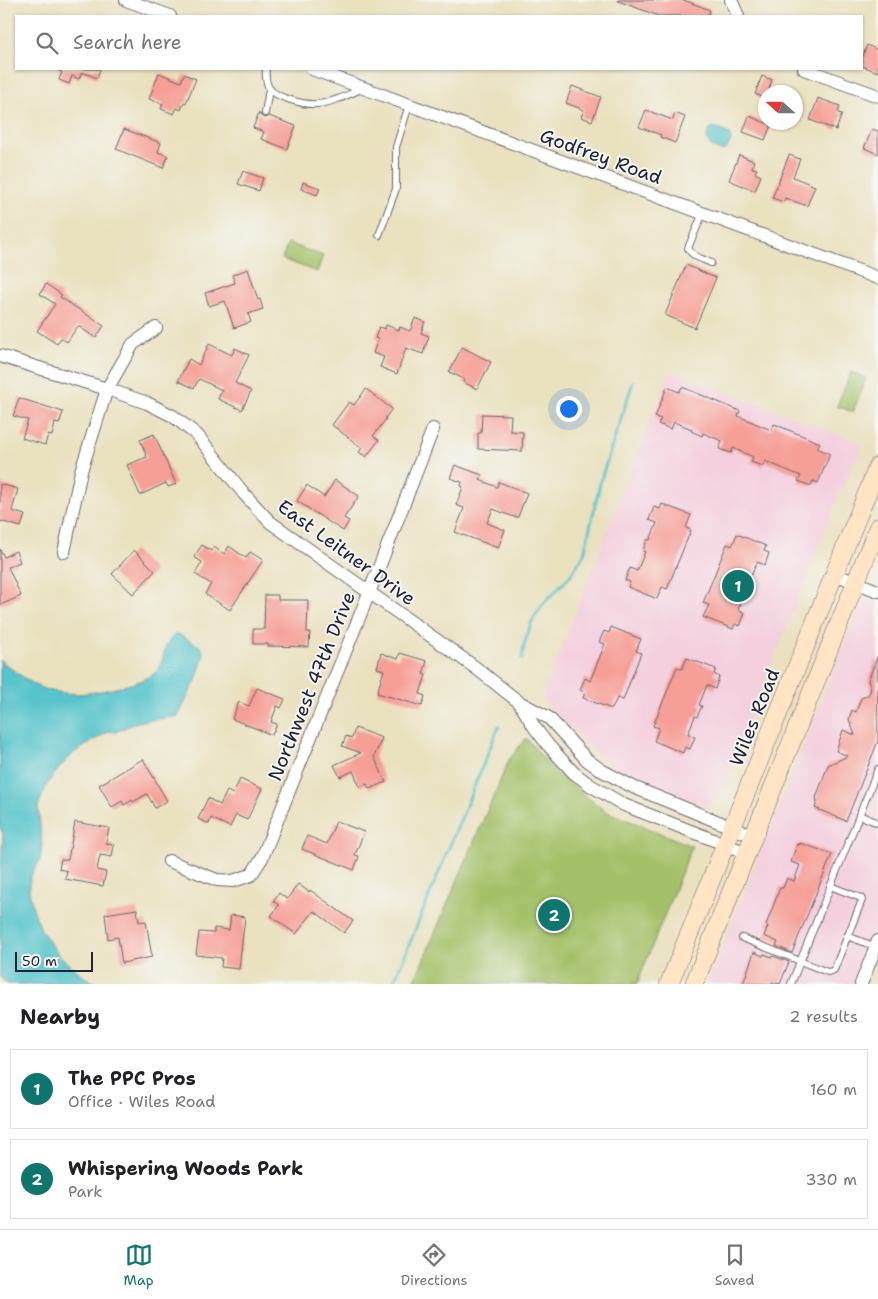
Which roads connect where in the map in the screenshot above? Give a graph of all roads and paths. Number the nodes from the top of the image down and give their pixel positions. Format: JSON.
{"nodes":[{"id":1,"x":126,"y":0,"type":"edge"},
{"id":2,"x":731,"y":0,"type":"edge"},
{"id":3,"x":167,"y":15,"type":"edge"},
{"id":4,"x":738,"y":15,"type":"edge"},
{"id":5,"x":266,"y":70,"type":"edge"},
{"id":6,"x":315,"y":70,"type":"edge"},
{"id":7,"x":807,"y":70,"type":"edge"},
{"id":8,"x":363,"y":88,"type":"junction"},
{"id":9,"x":269,"y":89,"type":"junction"},
{"id":10,"x":878,"y":96,"type":"edge"},
{"id":11,"x":410,"y":105,"type":"junction"},
{"id":12,"x":265,"y":113,"type":"dead end"},
{"id":13,"x":702,"y":213,"type":"junction"},
{"id":14,"x":379,"y":235,"type":"dead end"},
{"id":15,"x":711,"y":263,"type":"dead end"},
{"id":16,"x":878,"y":278,"type":"edge"},
{"id":17,"x":156,"y":328,"type":"dead end"},
{"id":18,"x":0,"y":356,"type":"edge"},
{"id":19,"x":107,"y":389,"type":"junction"},
{"id":20,"x":433,"y":429,"type":"dead end"},
{"id":21,"x":878,"y":466,"type":"edge"},
{"id":22,"x":878,"y":527,"type":"edge"},
{"id":23,"x":64,"y":552,"type":"dead end"},
{"id":24,"x":834,"y":574,"type":"junction"},
{"id":25,"x":855,"y":583,"type":"junction"},
{"id":26,"x":878,"y":591,"type":"edge"},
{"id":27,"x":369,"y":593,"type":"junction"},
{"id":28,"x":519,"y":702,"type":"junction"},
{"id":29,"x":878,"y":769,"type":"edge"},
{"id":30,"x":601,"y":770,"type":"junction"},
{"id":31,"x":590,"y":785,"type":"junction"},
{"id":32,"x":870,"y":788,"type":"junction"},
{"id":33,"x":878,"y":792,"type":"edge"},
{"id":34,"x":672,"y":803,"type":"junction"},
{"id":35,"x":859,"y":815,"type":"junction"},
{"id":36,"x":665,"y":821,"type":"junction"},
{"id":37,"x":878,"y":823,"type":"edge"},
{"id":38,"x":732,"y":828,"type":"junction"},
{"id":39,"x":753,"y":836,"type":"junction"},
{"id":40,"x":725,"y":845,"type":"junction"},
{"id":41,"x":747,"y":853,"type":"junction"},
{"id":42,"x":169,"y":860,"type":"dead end"},
{"id":43,"x":830,"y":886,"type":"junction"},
{"id":44,"x":847,"y":936,"type":"junction"},
{"id":45,"x":742,"y":938,"type":"dead end"},
{"id":46,"x":877,"y":944,"type":"edge"},
{"id":47,"x":800,"y":960,"type":"junction"},
{"id":48,"x":669,"y":984,"type":"edge"},
{"id":49,"x":694,"y":984,"type":"edge"},
{"id":50,"x":791,"y":984,"type":"edge"},
{"id":51,"x":861,"y":984,"type":"edge"}],
"edges":[{"from":1,"to":3,"type":"street"},
{"from":2,"to":4,"type":"street"},
{"from":5,"to":9,"type":"lane"},
{"from":6,"to":8,"type":"street","name":"Godfrey Road"},
{"from":7,"to":10,"type":"street"},
{"from":8,"to":9,"type":"lane"},
{"from":8,"to":11,"type":"street","name":"Godfrey Road"},
{"from":9,"to":12,"type":"lane"},
{"from":11,"to":13,"type":"street","name":"Godfrey Road"},
{"from":11,"to":14,"type":"lane"},
{"from":13,"to":15,"type":"lane"},
{"from":13,"to":16,"type":"street","name":"Godfrey Road"},
{"from":17,"to":19,"type":"street"},
{"from":18,"to":19,"type":"street","name":"East Leitner Drive"},
{"from":19,"to":23,"type":"street"},
{"from":19,"to":27,"type":"street","name":"East Leitner Drive"},
{"from":20,"to":27,"type":"street","name":"Northwest 47th Drive"},
{"from":21,"to":24,"type":"main road","name":"Wiles Road"},
{"from":22,"to":25,"type":"main road"},
{"from":24,"to":25,"type":"street"},
{"from":24,"to":38,"type":"main road","name":"Wiles Road"},
{"from":25,"to":26,"type":"street"},
{"from":25,"to":39,"type":"main road"},
{"from":27,"to":28,"type":"street","name":"East Leitner Drive"},
{"from":27,"to":42,"type":"street","name":"Northwest 47th Drive"},
{"from":28,"to":30,"type":"street","name":"East Leitner Drive"},
{"from":28,"to":31,"type":"street","name":"East Leitner Drive"},
{"from":29,"to":32,"type":"lane"},
{"from":30,"to":31,"type":"street"},
{"from":30,"to":34,"type":"street","name":"East Leitner Drive"},
{"from":31,"to":36,"type":"street","name":"East Leitner Drive"},
{"from":32,"to":33,"type":"lane"},
{"from":32,"to":35,"type":"lane"},
{"from":34,"to":36,"type":"street"},
{"from":34,"to":38,"type":"street","name":"East Leitner Drive"},
{"from":35,"to":37,"type":"lane"},
{"from":35,"to":43,"type":"lane"},
{"from":36,"to":40,"type":"street","name":"East Leitner Drive"},
{"from":38,"to":39,"type":"street","name":"East Leitner Drive"},
{"from":38,"to":40,"type":"main road","name":"Wiles Road"},
{"from":39,"to":41,"type":"main road"},
{"from":40,"to":41,"type":"street","name":"East Leitner Drive"},
{"from":40,"to":48,"type":"main road","name":"Wiles Road"},
{"from":41,"to":49,"type":"main road"},
{"from":43,"to":44,"type":"lane"},
{"from":43,"to":47,"type":"lane"},
{"from":44,"to":46,"type":"lane"},
{"from":44,"to":47,"type":"lane"},
{"from":45,"to":47,"type":"lane"},
{"from":46,"to":51,"type":"street"},
{"from":47,"to":50,"type":"lane"}]}
